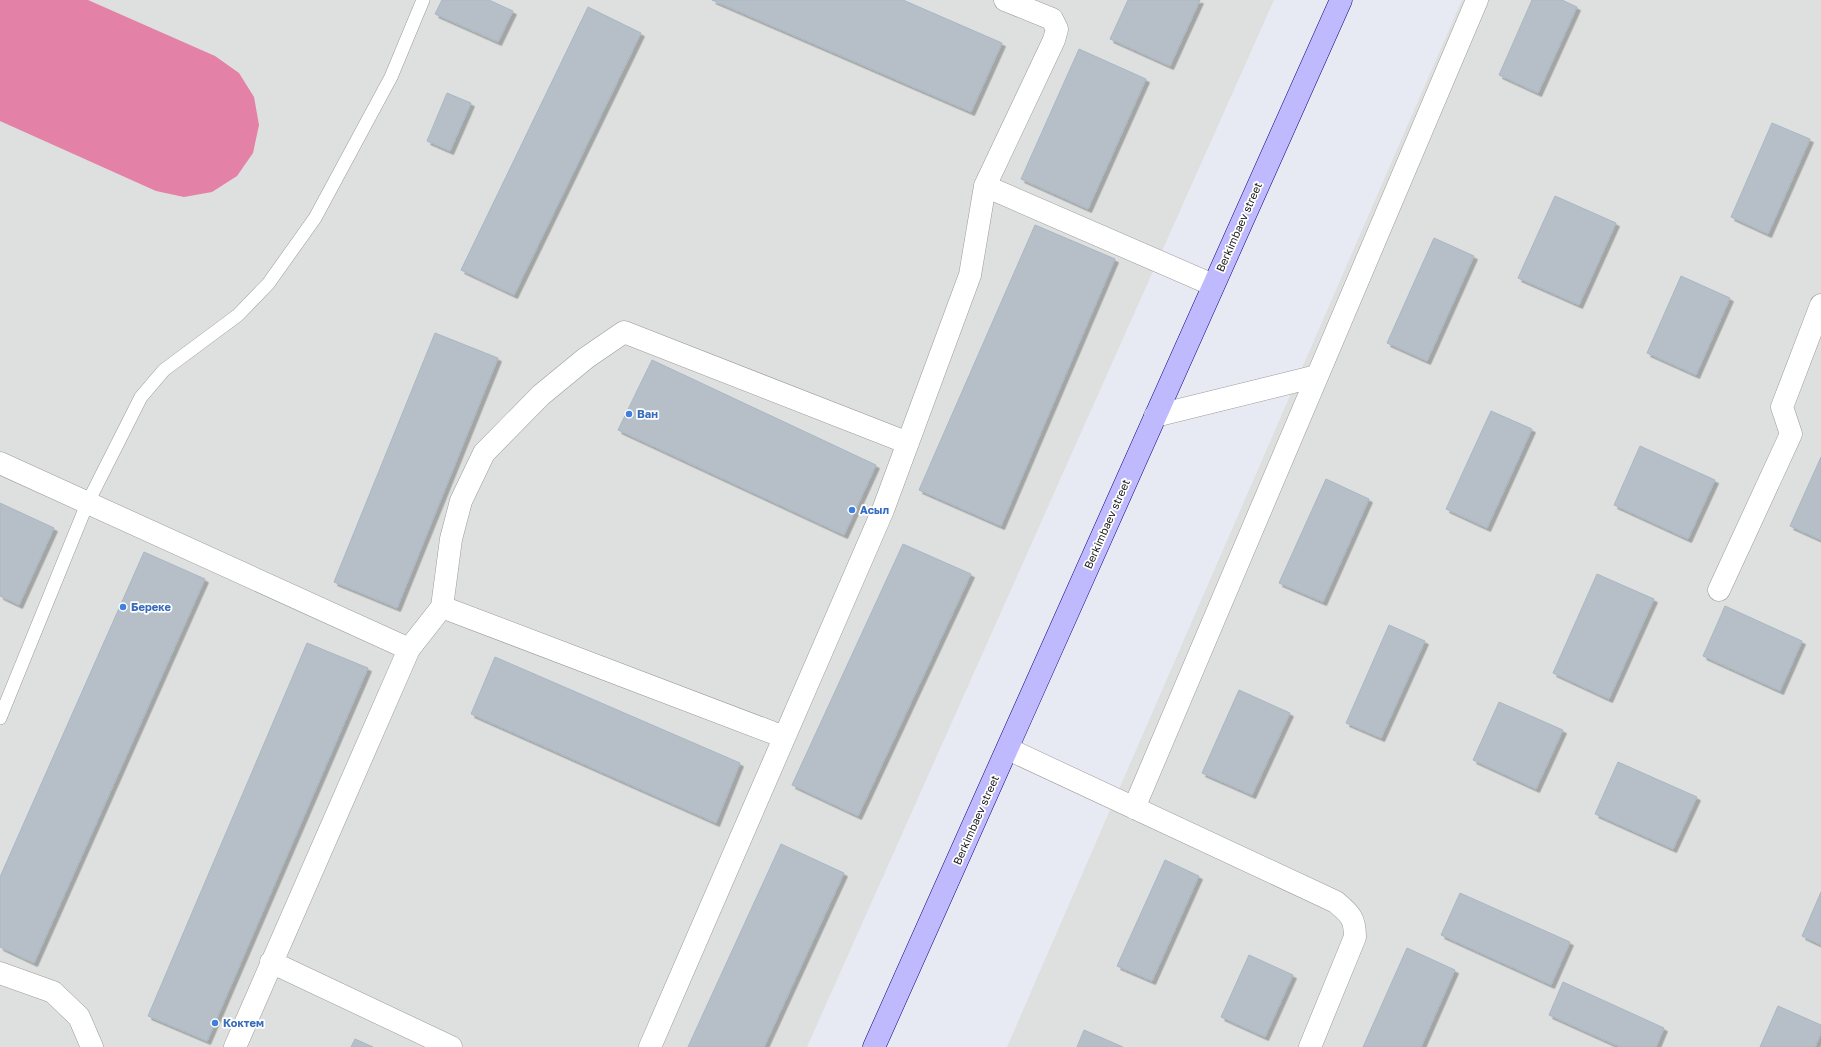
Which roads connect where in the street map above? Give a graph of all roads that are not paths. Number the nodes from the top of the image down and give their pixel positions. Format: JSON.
{"nodes":[{"id":1,"x":423,"y":0,"type":"edge"},
{"id":2,"x":1005,"y":0,"type":"edge"},
{"id":3,"x":1340,"y":0,"type":"edge"},
{"id":4,"x":1477,"y":0,"type":"edge"},
{"id":5,"x":986,"y":186,"type":"junction"},
{"id":6,"x":1213,"y":285,"type":"junction"},
{"id":7,"x":1821,"y":305,"type":"edge"},
{"id":8,"x":1317,"y":376,"type":"junction"},
{"id":9,"x":1155,"y":416,"type":"junction"},
{"id":10,"x":908,"y":443,"type":"junction"},
{"id":11,"x":0,"y":463,"type":"edge"},
{"id":12,"x":87,"y":504,"type":"junction"},
{"id":13,"x":1719,"y":590,"type":"dead end"},
{"id":14,"x":442,"y":607,"type":"junction"},
{"id":15,"x":409,"y":649,"type":"junction"},
{"id":16,"x":0,"y":718,"type":"edge"},
{"id":17,"x":784,"y":737,"type":"junction"},
{"id":18,"x":1008,"y":749,"type":"junction"},
{"id":19,"x":1134,"y":808,"type":"junction"},
{"id":20,"x":271,"y":962,"type":"junction"},
{"id":21,"x":0,"y":973,"type":"edge"},
{"id":22,"x":92,"y":1047,"type":"edge"},
{"id":23,"x":235,"y":1047,"type":"edge"},
{"id":24,"x":451,"y":1047,"type":"edge"},
{"id":25,"x":650,"y":1047,"type":"edge"},
{"id":26,"x":874,"y":1047,"type":"edge"},
{"id":27,"x":1310,"y":1047,"type":"edge"}],
"edges":[{"from":1,"to":12,"type":"lane"},
{"from":2,"to":5,"type":"street"},
{"from":3,"to":6,"type":"street","name":"Berkimbaev street"},
{"from":4,"to":8,"type":"street"},
{"from":5,"to":6,"type":"street"},
{"from":5,"to":10,"type":"street"},
{"from":6,"to":9,"type":"street","name":"Berkimbaev street"},
{"from":7,"to":13,"type":"street"},
{"from":8,"to":9,"type":"street"},
{"from":8,"to":19,"type":"street"},
{"from":9,"to":18,"type":"street","name":"Berkimbaev street"},
{"from":10,"to":14,"type":"street"},
{"from":10,"to":17,"type":"street"},
{"from":11,"to":12,"type":"street"},
{"from":12,"to":15,"type":"street"},
{"from":12,"to":16,"type":"lane"},
{"from":14,"to":15,"type":"street"},
{"from":14,"to":17,"type":"street"},
{"from":15,"to":20,"type":"street"},
{"from":17,"to":25,"type":"street"},
{"from":18,"to":19,"type":"street"},
{"from":18,"to":26,"type":"street","name":"Berkimbaev street"},
{"from":19,"to":27,"type":"street"},
{"from":20,"to":23,"type":"street"},
{"from":20,"to":24,"type":"street"},
{"from":21,"to":22,"type":"street"}]}
